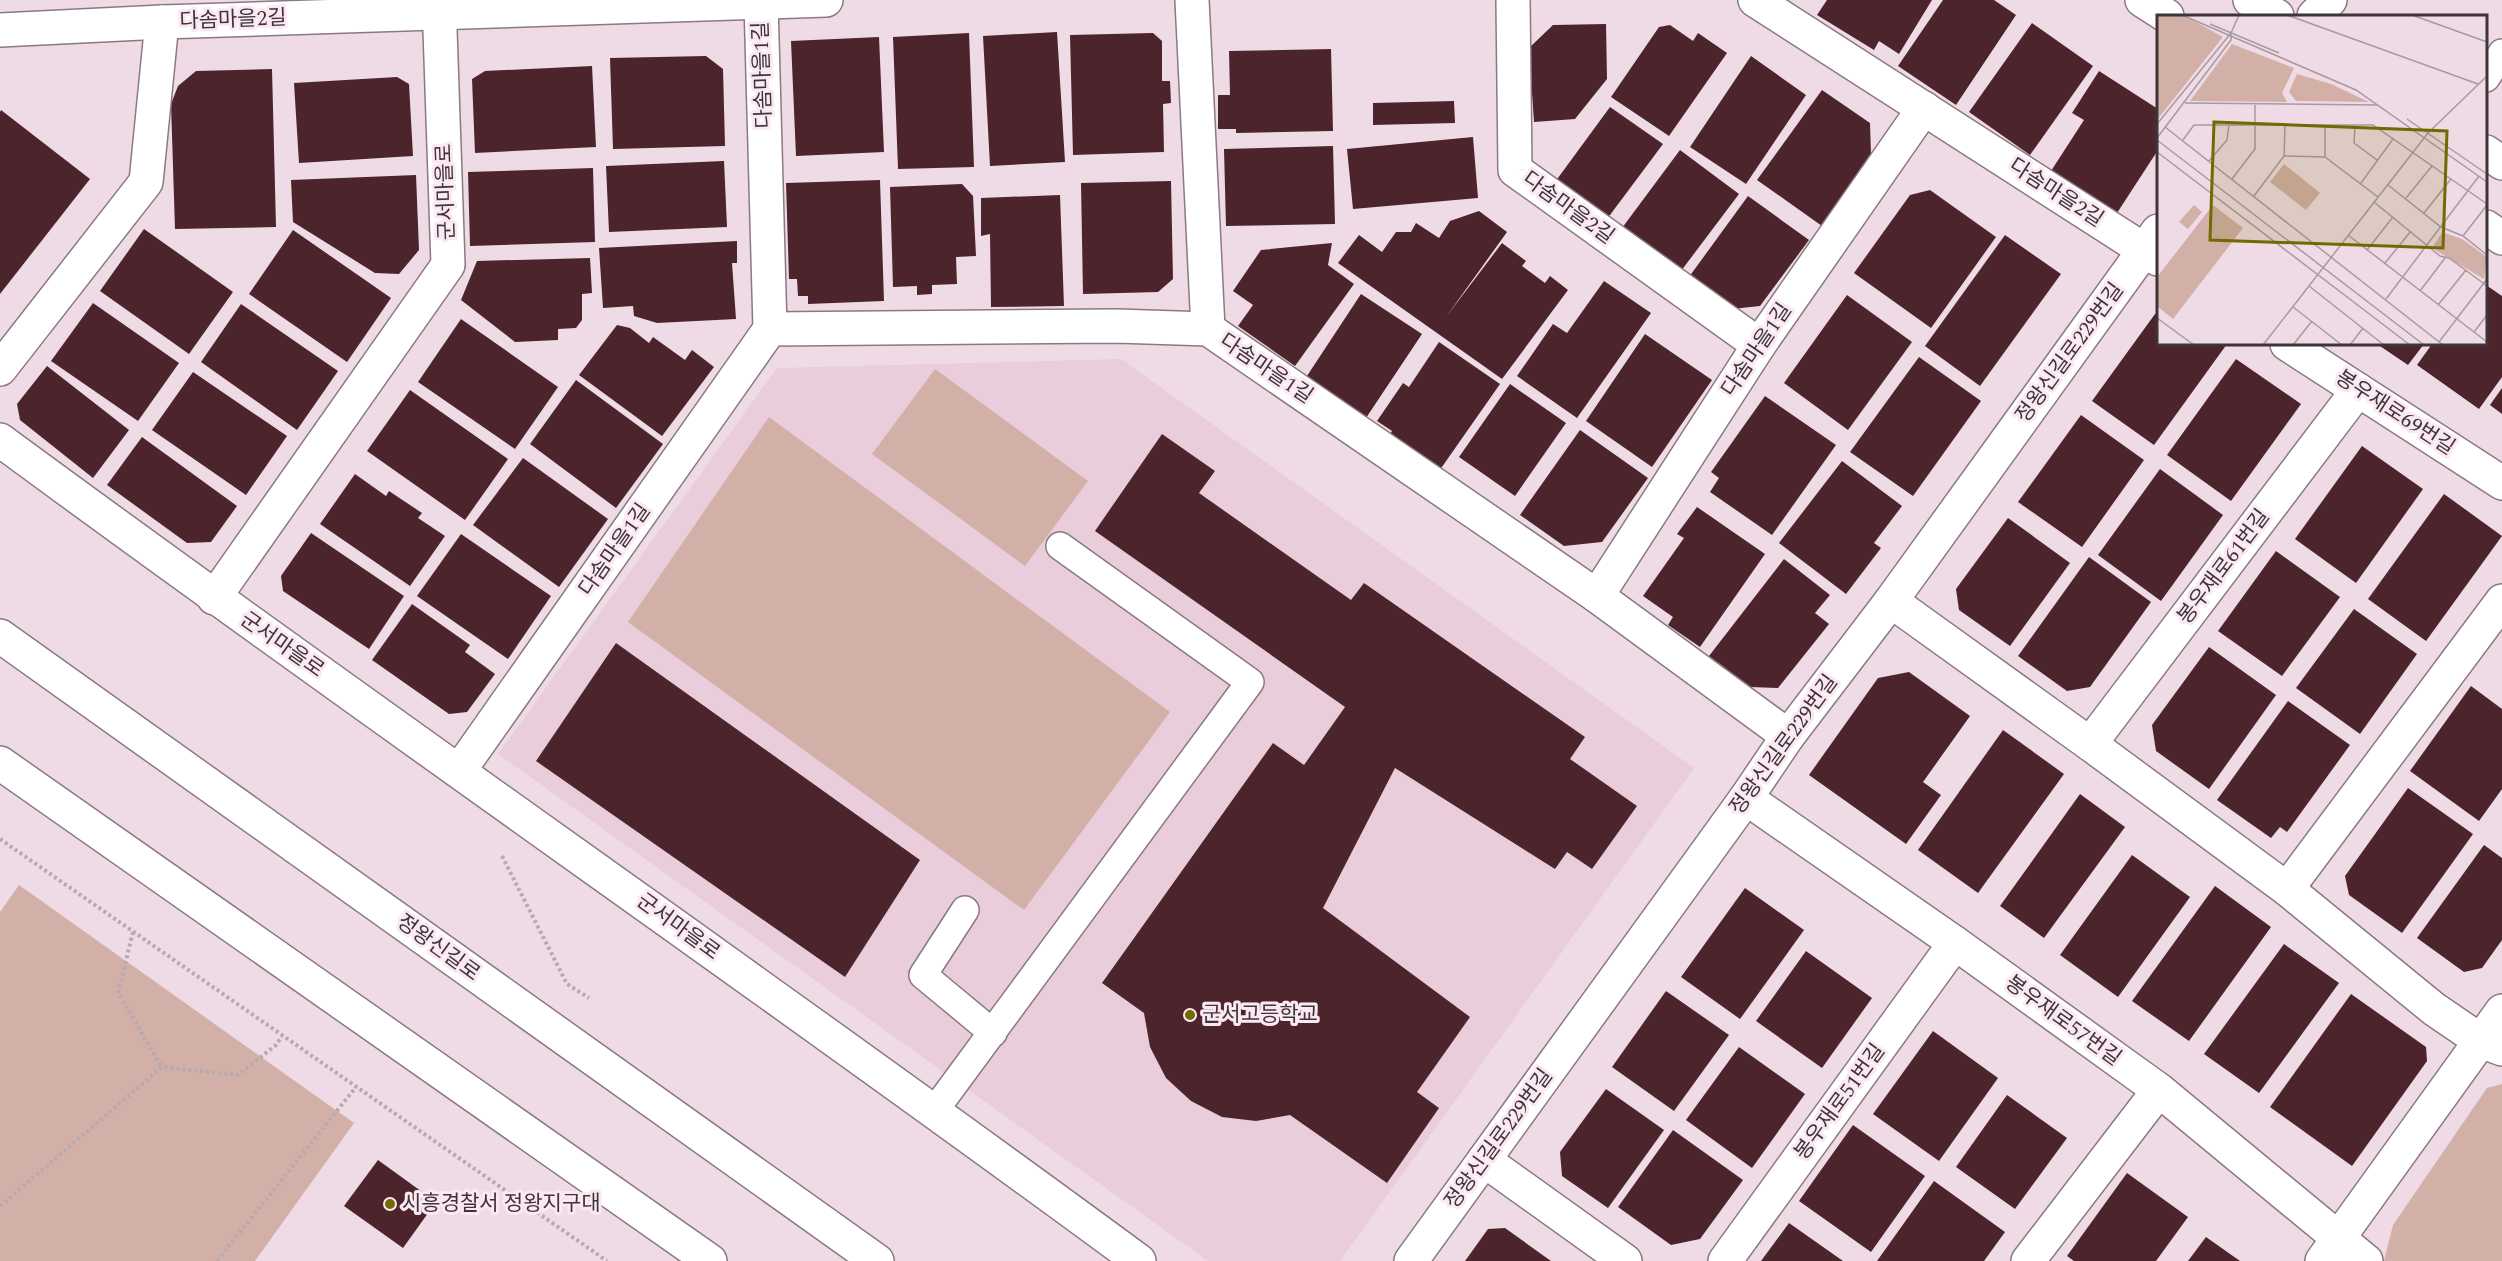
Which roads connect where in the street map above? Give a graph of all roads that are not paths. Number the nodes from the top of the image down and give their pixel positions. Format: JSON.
{"nodes":[{"id":1,"x":826,"y":0,"type":"edge"},
{"id":2,"x":1192,"y":0,"type":"edge"},
{"id":3,"x":1513,"y":0,"type":"edge"},
{"id":4,"x":1755,"y":0,"type":"edge"},
{"id":5,"x":2142,"y":0,"type":"edge"},
{"id":6,"x":2250,"y":0,"type":"edge"},
{"id":7,"x":2330,"y":0,"type":"edge"},
{"id":8,"x":761,"y":2,"type":"junction"},
{"id":9,"x":440,"y":7,"type":"edge"},
{"id":10,"x":2165,"y":15,"type":"edge"},
{"id":11,"x":2275,"y":15,"type":"edge"},
{"id":12,"x":2315,"y":15,"type":"edge"},
{"id":13,"x":162,"y":22,"type":"junction"},
{"id":14,"x":0,"y":30,"type":"edge"},
{"id":15,"x":2502,"y":52,"type":"edge"},
{"id":16,"x":2487,"y":76,"type":"edge"},
{"id":17,"x":1924,"y":108,"type":"junction"},
{"id":18,"x":2487,"y":153,"type":"edge"},
{"id":19,"x":2502,"y":163,"type":"edge"},
{"id":20,"x":2487,"y":228,"type":"edge"},
{"id":21,"x":2502,"y":238,"type":"edge"},
{"id":22,"x":2154,"y":247,"type":"edge"},
{"id":23,"x":770,"y":329,"type":"junction"},
{"id":24,"x":1208,"y":329,"type":"junction"},
{"id":25,"x":1759,"y":345,"type":"junction"},
{"id":26,"x":2289,"y":345,"type":"edge"},
{"id":27,"x":0,"y":369,"type":"edge"},
{"id":28,"x":2358,"y":390,"type":"junction"},
{"id":29,"x":0,"y":440,"type":"edge"},
{"id":30,"x":2502,"y":483,"type":"edge"},
{"id":31,"x":1060,"y":546,"type":"dead end"},
{"id":32,"x":1597,"y":596,"type":"junction"},
{"id":33,"x":214,"y":598,"type":"junction"},
{"id":34,"x":1891,"y":601,"type":"junction"},
{"id":35,"x":2502,"y":602,"type":"edge"},
{"id":36,"x":0,"y":636,"type":"edge"},
{"id":37,"x":1788,"y":736,"type":"junction"},
{"id":38,"x":2090,"y":744,"type":"junction"},
{"id":39,"x":0,"y":763,"type":"edge"},
{"id":40,"x":459,"y":771,"type":"junction"},
{"id":41,"x":1746,"y":798,"type":"junction"},
{"id":42,"x":2287,"y":889,"type":"junction"},
{"id":43,"x":965,"y":910,"type":"dead end"},
{"id":44,"x":1955,"y":943,"type":"junction"},
{"id":45,"x":2502,"y":1011,"type":"edge"},
{"id":46,"x":993,"y":1033,"type":"junction"},
{"id":47,"x":2491,"y":1045,"type":"edge"},
{"id":48,"x":2159,"y":1090,"type":"junction"},
{"id":49,"x":935,"y":1110,"type":"junction"},
{"id":50,"x":1484,"y":1160,"type":"junction"},
{"id":51,"x":2330,"y":1250,"type":"edge"},
{"id":52,"x":710,"y":1261,"type":"edge"},
{"id":53,"x":877,"y":1261,"type":"edge"},
{"id":54,"x":1138,"y":1261,"type":"edge"},
{"id":55,"x":1411,"y":1261,"type":"edge"},
{"id":56,"x":1625,"y":1261,"type":"edge"},
{"id":57,"x":1725,"y":1261,"type":"edge"},
{"id":58,"x":2028,"y":1261,"type":"edge"},
{"id":59,"x":2366,"y":1261,"type":"edge"}],
"edges":[{"from":1,"to":8,"type":"street","name":"다솜마을2길"},
{"from":2,"to":24,"type":"street"},
{"from":3,"to":25,"type":"street","name":"다솜마을2길"},
{"from":4,"to":17,"type":"street","name":"다솜마을2길"},
{"from":5,"to":10,"type":"street"},
{"from":6,"to":11,"type":"street"},
{"from":7,"to":12,"type":"street"},
{"from":8,"to":9,"type":"street","name":"다솜마을2길"},
{"from":8,"to":23,"type":"street","name":"다솜마을1길"},
{"from":9,"to":13,"type":"street","name":"다솜마을2길"},
{"from":9,"to":33,"type":"street","name":"군서마을로"},
{"from":13,"to":14,"type":"street","name":"다솜마을2길"},
{"from":13,"to":27,"type":"street"},
{"from":15,"to":16,"type":"lane"},
{"from":17,"to":22,"type":"street","name":"다솜마을2길"},
{"from":17,"to":25,"type":"street","name":"다솜마을1길"},
{"from":18,"to":19,"type":"street"},
{"from":20,"to":21,"type":"street"},
{"from":22,"to":34,"type":"street","name":"정왕신길로229번길"},
{"from":23,"to":24,"type":"street","name":"다솜마을1길"},
{"from":23,"to":40,"type":"street","name":"다솜마을1길"},
{"from":24,"to":32,"type":"street","name":"다솜마을1길"},
{"from":25,"to":32,"type":"street","name":"다솜마을1길"},
{"from":26,"to":28,"type":"street","name":"봉우재로69번길"},
{"from":28,"to":30,"type":"street","name":"봉우재로69번길"},
{"from":28,"to":38,"type":"street","name":"봉우재로61번길"},
{"from":29,"to":33,"type":"street","name":"군서마을로"},
{"from":31,"to":46,"type":"lane"},
{"from":32,"to":37,"type":"street","name":"다솜마을1길"},
{"from":33,"to":40,"type":"street","name":"군서마을로"},
{"from":34,"to":37,"type":"street","name":"정왕신길로229번길"},
{"from":34,"to":38,"type":"street"},
{"from":35,"to":42,"type":"street"},
{"from":36,"to":53,"type":"street","name":"정왕신길로"},
{"from":37,"to":41,"type":"street","name":"정왕신길로229번길"},
{"from":38,"to":42,"type":"street"},
{"from":39,"to":52,"type":"street"},
{"from":40,"to":49,"type":"street","name":"군서마을로"},
{"from":41,"to":44,"type":"street","name":"봉우재로57번길"},
{"from":41,"to":50,"type":"street","name":"정왕신길로229번길"},
{"from":42,"to":47,"type":"street"},
{"from":43,"to":46,"type":"lane"},
{"from":44,"to":48,"type":"street","name":"봉우재로57번길"},
{"from":44,"to":57,"type":"street","name":"봉우재로51번길"},
{"from":45,"to":47,"type":"street"},
{"from":46,"to":49,"type":"lane"},
{"from":47,"to":51,"type":"street"},
{"from":48,"to":51,"type":"street","name":"봉우재로57번길"},
{"from":48,"to":58,"type":"street"},
{"from":49,"to":54,"type":"street","name":"군서마을로"},
{"from":50,"to":55,"type":"street","name":"정왕신길로229번길"},
{"from":50,"to":56,"type":"street"},
{"from":51,"to":59,"type":"street","name":"봉우재로57번길"}]}
